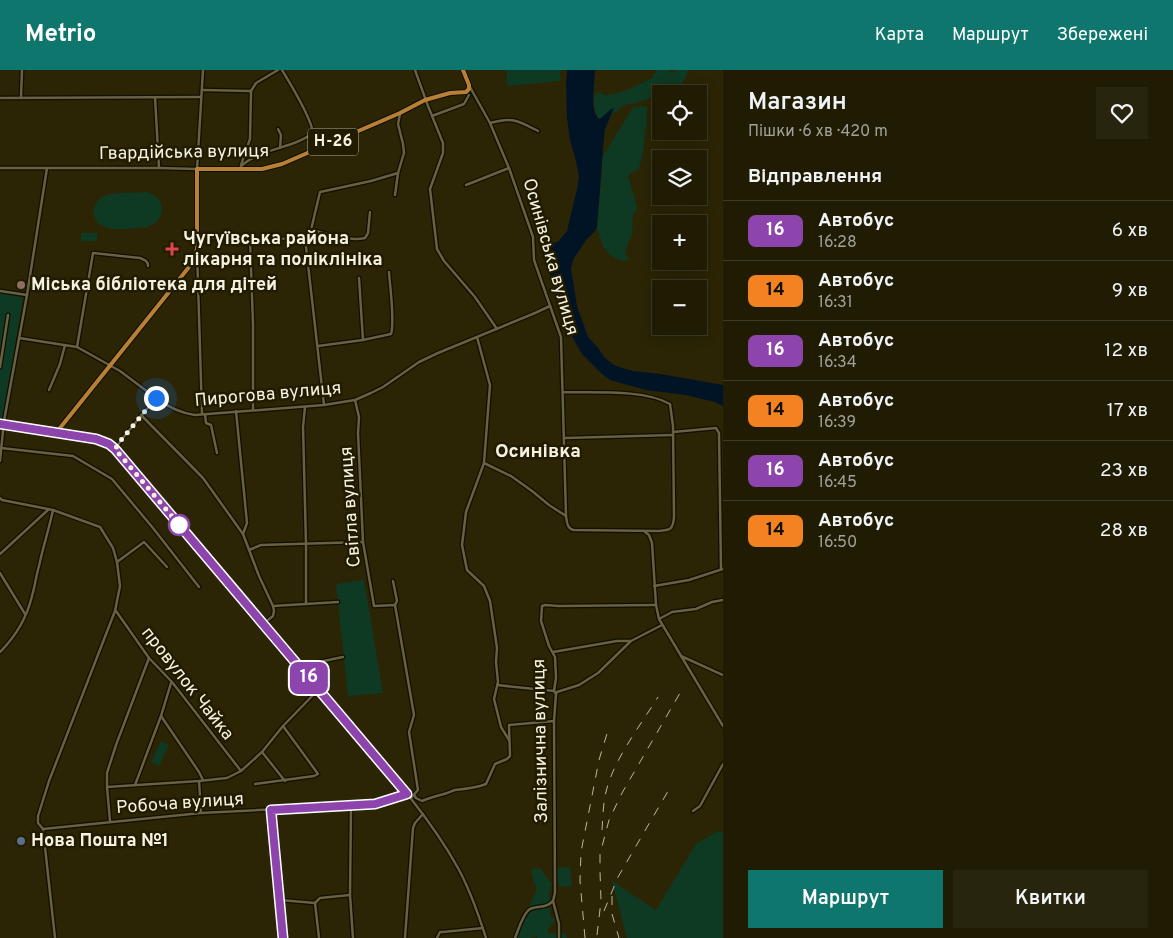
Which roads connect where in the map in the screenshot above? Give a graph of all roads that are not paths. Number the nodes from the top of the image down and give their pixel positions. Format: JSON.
{"nodes":[{"id":1,"x":22,"y":70,"type":"edge"},
{"id":2,"x":203,"y":70,"type":"edge"},
{"id":3,"x":278,"y":70,"type":"edge"},
{"id":4,"x":282,"y":70,"type":"edge"},
{"id":5,"x":415,"y":70,"type":"edge"},
{"id":6,"x":462,"y":70,"type":"edge"},
{"id":7,"x":469,"y":86,"type":"junction"},
{"id":8,"x":202,"y":90,"type":"junction"},
{"id":9,"x":251,"y":90,"type":"junction"},
{"id":10,"x":464,"y":93,"type":"junction"},
{"id":11,"x":469,"y":95,"type":"junction"},
{"id":12,"x":155,"y":97,"type":"junction"},
{"id":13,"x":201,"y":97,"type":"junction"},
{"id":14,"x":0,"y":98,"type":"edge"},
{"id":15,"x":21,"y":98,"type":"junction"},
{"id":16,"x":426,"y":100,"type":"junction"},
{"id":17,"x":479,"y":102,"type":"junction"},
{"id":18,"x":400,"y":113,"type":"junction"},
{"id":19,"x":432,"y":116,"type":"junction"},
{"id":20,"x":490,"y":124,"type":"junction"},
{"id":21,"x":278,"y":129,"type":"dead end"},
{"id":22,"x":538,"y":131,"type":"dead end"},
{"id":23,"x":280,"y":148,"type":"junction"},
{"id":24,"x":0,"y":168,"type":"edge"},
{"id":25,"x":47,"y":168,"type":"junction"},
{"id":26,"x":159,"y":168,"type":"junction"},
{"id":27,"x":241,"y":168,"type":"junction"},
{"id":28,"x":509,"y":168,"type":"junction"},
{"id":29,"x":197,"y":170,"type":"junction"},
{"id":30,"x":398,"y":173,"type":"junction"},
{"id":31,"x":466,"y":185,"type":"dead end"},
{"id":32,"x":395,"y":195,"type":"dead end"},
{"id":33,"x":370,"y":212,"type":"dead end"},
{"id":34,"x":311,"y":230,"type":"junction"},
{"id":35,"x":196,"y":237,"type":"junction"},
{"id":36,"x":306,"y":238,"type":"junction"},
{"id":37,"x":250,"y":240,"type":"junction"},
{"id":38,"x":196,"y":250,"type":"junction"},
{"id":39,"x":148,"y":266,"type":"dead end"},
{"id":40,"x":389,"y":272,"type":"dead end"},
{"id":41,"x":359,"y":278,"type":"dead end"},
{"id":42,"x":0,"y":291,"type":"edge"},
{"id":43,"x":26,"y":295,"type":"junction"},
{"id":44,"x":550,"y":306,"type":"junction"},
{"id":45,"x":8,"y":315,"type":"dead end"},
{"id":46,"x":497,"y":329,"type":"junction"},
{"id":47,"x":477,"y":337,"type":"junction"},
{"id":48,"x":19,"y":338,"type":"junction"},
{"id":49,"x":363,"y":340,"type":"junction"},
{"id":50,"x":65,"y":345,"type":"junction"},
{"id":51,"x":318,"y":346,"type":"junction"},
{"id":52,"x":77,"y":347,"type":"junction"},
{"id":53,"x":111,"y":365,"type":"junction"},
{"id":54,"x":0,"y":367,"type":"edge"},
{"id":55,"x":48,"y":390,"type":"dead end"},
{"id":56,"x":563,"y":392,"type":"junction"},
{"id":57,"x":156,"y":398,"type":"junction"},
{"id":58,"x":355,"y":400,"type":"junction"},
{"id":59,"x":324,"y":405,"type":"junction"},
{"id":60,"x":305,"y":406,"type":"junction"},
{"id":61,"x":253,"y":410,"type":"junction"},
{"id":62,"x":236,"y":411,"type":"junction"},
{"id":63,"x":203,"y":414,"type":"junction"},
{"id":64,"x":141,"y":416,"type":"junction"},
{"id":65,"x":2,"y":425,"type":"edge"},
{"id":66,"x":56,"y":433,"type":"junction"},
{"id":67,"x":673,"y":434,"type":"junction"},
{"id":68,"x":565,"y":438,"type":"junction"},
{"id":69,"x":1,"y":448,"type":"junction"},
{"id":70,"x":115,"y":449,"type":"junction"},
{"id":71,"x":217,"y":453,"type":"dead end"},
{"id":72,"x":0,"y":461,"type":"edge"},
{"id":73,"x":484,"y":464,"type":"junction"},
{"id":74,"x":1,"y":499,"type":"edge"},
{"id":75,"x":49,"y":509,"type":"junction"},
{"id":76,"x":53,"y":510,"type":"junction"},
{"id":77,"x":566,"y":516,"type":"junction"},
{"id":78,"x":644,"y":532,"type":"junction"},
{"id":79,"x":658,"y":532,"type":"junction"},
{"id":80,"x":243,"y":534,"type":"junction"},
{"id":81,"x":652,"y":538,"type":"junction"},
{"id":82,"x":363,"y":542,"type":"junction"},
{"id":83,"x":306,"y":544,"type":"junction"},
{"id":84,"x":250,"y":550,"type":"junction"},
{"id":85,"x":0,"y":554,"type":"edge"},
{"id":86,"x":118,"y":562,"type":"junction"},
{"id":87,"x":167,"y":567,"type":"dead end"},
{"id":88,"x":722,"y":569,"type":"edge"},
{"id":89,"x":0,"y":573,"type":"edge"},
{"id":90,"x":393,"y":581,"type":"dead end"},
{"id":91,"x":654,"y":586,"type":"junction"},
{"id":92,"x":199,"y":587,"type":"dead end"},
{"id":93,"x":723,"y":600,"type":"edge"},
{"id":94,"x":338,"y":602,"type":"dead end"},
{"id":95,"x":306,"y":603,"type":"junction"},
{"id":96,"x":395,"y":605,"type":"junction"},
{"id":97,"x":273,"y":606,"type":"junction"},
{"id":98,"x":656,"y":606,"type":"junction"},
{"id":99,"x":115,"y":611,"type":"junction"},
{"id":100,"x":25,"y":615,"type":"junction"},
{"id":101,"x":659,"y":619,"type":"junction"},
{"id":102,"x":263,"y":624,"type":"junction"},
{"id":103,"x":662,"y":626,"type":"junction"},
{"id":104,"x":631,"y":640,"type":"junction"},
{"id":105,"x":0,"y":652,"type":"edge"},
{"id":106,"x":554,"y":652,"type":"junction"},
{"id":107,"x":680,"y":655,"type":"junction"},
{"id":108,"x":343,"y":657,"type":"dead end"},
{"id":109,"x":150,"y":658,"type":"junction"},
{"id":110,"x":299,"y":666,"type":"junction"},
{"id":111,"x":723,"y":675,"type":"edge"},
{"id":112,"x":172,"y":682,"type":"junction"},
{"id":113,"x":497,"y":685,"type":"junction"},
{"id":114,"x":318,"y":690,"type":"junction"},
{"id":115,"x":555,"y":692,"type":"junction"},
{"id":116,"x":161,"y":716,"type":"junction"},
{"id":117,"x":554,"y":721,"type":"junction"},
{"id":118,"x":283,"y":726,"type":"junction"},
{"id":119,"x":723,"y":726,"type":"edge"},
{"id":120,"x":510,"y":740,"type":"junction"},
{"id":121,"x":262,"y":752,"type":"junction"},
{"id":122,"x":723,"y":764,"type":"edge"},
{"id":123,"x":241,"y":772,"type":"junction"},
{"id":124,"x":201,"y":780,"type":"junction"},
{"id":125,"x":285,"y":781,"type":"junction"},
{"id":126,"x":255,"y":784,"type":"dead end"},
{"id":127,"x":135,"y":785,"type":"junction"},
{"id":128,"x":107,"y":787,"type":"junction"},
{"id":129,"x":407,"y":794,"type":"junction"},
{"id":130,"x":414,"y":795,"type":"junction"},
{"id":131,"x":410,"y":799,"type":"junction"},
{"id":132,"x":351,"y":806,"type":"junction"},
{"id":133,"x":271,"y":810,"type":"junction"},
{"id":134,"x":693,"y":811,"type":"dead end"},
{"id":135,"x":201,"y":813,"type":"junction"},
{"id":136,"x":423,"y":814,"type":"junction"},
{"id":137,"x":110,"y":821,"type":"junction"},
{"id":138,"x":43,"y":829,"type":"junction"},
{"id":139,"x":350,"y":895,"type":"junction"},
{"id":140,"x":280,"y":900,"type":"junction"},
{"id":141,"x":553,"y":901,"type":"junction"},
{"id":142,"x":315,"y":903,"type":"junction"},
{"id":143,"x":483,"y":928,"type":"junction"},
{"id":144,"x":55,"y":938,"type":"edge"},
{"id":145,"x":283,"y":938,"type":"edge"},
{"id":146,"x":319,"y":938,"type":"edge"},
{"id":147,"x":353,"y":938,"type":"edge"},
{"id":148,"x":405,"y":938,"type":"edge"},
{"id":149,"x":438,"y":938,"type":"edge"},
{"id":150,"x":486,"y":938,"type":"edge"},
{"id":151,"x":515,"y":938,"type":"edge"},
{"id":152,"x":559,"y":938,"type":"edge"}],
"edges":[{"from":1,"to":15,"type":"street"},
{"from":2,"to":8,"type":"street"},
{"from":3,"to":9,"type":"street"},
{"from":4,"to":23,"type":"street"},
{"from":5,"to":16,"type":"street"},
{"from":6,"to":7,"type":"main road","name":"Осинівська вулиця"},
{"from":7,"to":10,"type":"main road"},
{"from":7,"to":17,"type":"street","name":"Осинівська вулиця"},
{"from":8,"to":9,"type":"street"},
{"from":8,"to":13,"type":"street"},
{"from":9,"to":27,"type":"street"},
{"from":10,"to":11,"type":"street"},
{"from":10,"to":16,"type":"main road","name":"Гвардійська вулиця","number":"Н-26"},
{"from":11,"to":17,"type":"street"},
{"from":11,"to":19,"type":"street"},
{"from":12,"to":13,"type":"street"},
{"from":12,"to":15,"type":"street"},
{"from":12,"to":26,"type":"street"},
{"from":13,"to":29,"type":"street"},
{"from":14,"to":15,"type":"street"},
{"from":16,"to":18,"type":"main road","name":"Гвардійська вулиця","number":"Н-26"},
{"from":16,"to":19,"type":"street"},
{"from":17,"to":20,"type":"street","name":"Осинівська вулиця"},
{"from":18,"to":27,"type":"main road","name":"Гвардійська вулиця","number":"Н-26"},
{"from":18,"to":30,"type":"street"},
{"from":19,"to":46,"type":"street"},
{"from":20,"to":22,"type":"street"},
{"from":20,"to":28,"type":"street","name":"Осинівська вулиця"},
{"from":21,"to":23,"type":"street"},
{"from":23,"to":27,"type":"street"},
{"from":24,"to":25,"type":"street","name":"Гвардійська вулиця"},
{"from":25,"to":26,"type":"street","name":"Гвардійська вулиця"},
{"from":25,"to":43,"type":"street"},
{"from":26,"to":29,"type":"street","name":"Гвардійська вулиця"},
{"from":27,"to":29,"type":"main road","name":"Гвардійська вулиця","number":"Н-26"},
{"from":28,"to":31,"type":"street","name":"Осинівська вулиця"},
{"from":28,"to":44,"type":"street","name":"Осинівська вулиця"},
{"from":29,"to":35,"type":"main road"},
{"from":30,"to":32,"type":"street"},
{"from":30,"to":34,"type":"street"},
{"from":33,"to":34,"type":"street"},
{"from":34,"to":36,"type":"street"},
{"from":35,"to":37,"type":"street"},
{"from":35,"to":38,"type":"main road"},
{"from":36,"to":37,"type":"street"},
{"from":36,"to":51,"type":"street"},
{"from":37,"to":61,"type":"street"},
{"from":38,"to":53,"type":"main road"},
{"from":38,"to":63,"type":"street"},
{"from":39,"to":52,"type":"street"},
{"from":40,"to":49,"type":"street"},
{"from":41,"to":49,"type":"street"},
{"from":42,"to":43,"type":"street"},
{"from":43,"to":48,"type":"street"},
{"from":44,"to":46,"type":"street","name":"Пирогова вулиця"},
{"from":44,"to":56,"type":"street","name":"Осинівська вулиця"},
{"from":45,"to":54,"type":"street"},
{"from":46,"to":47,"type":"street","name":"Пирогова вулиця"},
{"from":47,"to":58,"type":"street","name":"Пирогова вулиця"},
{"from":47,"to":73,"type":"street"},
{"from":48,"to":50,"type":"street","name":"Пирогова вулиця"},
{"from":48,"to":65,"type":"street"},
{"from":49,"to":51,"type":"street"},
{"from":50,"to":52,"type":"street","name":"Пирогова вулиця"},
{"from":50,"to":55,"type":"street"},
{"from":51,"to":59,"type":"street"},
{"from":52,"to":53,"type":"street","name":"Пирогова вулиця"},
{"from":53,"to":57,"type":"street","name":"Пирогова вулиця"},
{"from":53,"to":66,"type":"main road"},
{"from":56,"to":67,"type":"street"},
{"from":56,"to":68,"type":"street","name":"Осинівська вулиця"},
{"from":57,"to":63,"type":"street","name":"Пирогова вулиця"},
{"from":57,"to":64,"type":"street"},
{"from":58,"to":59,"type":"street","name":"Пирогова вулиця"},
{"from":58,"to":82,"type":"street","name":"Світла вулиця"},
{"from":59,"to":60,"type":"street","name":"Пирогова вулиця"},
{"from":60,"to":61,"type":"street","name":"Пирогова вулиця"},
{"from":60,"to":83,"type":"street"},
{"from":61,"to":62,"type":"street","name":"Пирогова вулиця"},
{"from":62,"to":63,"type":"street","name":"Пирогова вулиця"},
{"from":62,"to":80,"type":"street"},
{"from":63,"to":71,"type":"street"},
{"from":64,"to":70,"type":"street"},
{"from":64,"to":80,"type":"street"},
{"from":65,"to":66,"type":"main road"},
{"from":65,"to":69,"type":"street"},
{"from":66,"to":70,"type":"street"},
{"from":67,"to":68,"type":"street"},
{"from":67,"to":79,"type":"street"},
{"from":67,"to":88,"type":"street"},
{"from":68,"to":77,"type":"street","name":"Осинівська вулиця"},
{"from":69,"to":72,"type":"street"},
{"from":69,"to":92,"type":"street"},
{"from":70,"to":102,"type":"street"},
{"from":73,"to":77,"type":"street"},
{"from":73,"to":113,"type":"street"},
{"from":74,"to":75,"type":"street"},
{"from":75,"to":76,"type":"street"},
{"from":75,"to":85,"type":"street"},
{"from":76,"to":86,"type":"street"},
{"from":76,"to":100,"type":"street"},
{"from":77,"to":78,"type":"street","name":"Осинівська вулиця"},
{"from":78,"to":79,"type":"street"},
{"from":78,"to":81,"type":"street"},
{"from":79,"to":81,"type":"street"},
{"from":80,"to":84,"type":"street"},
{"from":81,"to":91,"type":"street"},
{"from":82,"to":83,"type":"street"},
{"from":82,"to":96,"type":"street","name":"Світла вулиця"},
{"from":83,"to":84,"type":"street"},
{"from":83,"to":95,"type":"street"},
{"from":84,"to":97,"type":"street"},
{"from":86,"to":87,"type":"street"},
{"from":86,"to":99,"type":"street"},
{"from":88,"to":91,"type":"street"},
{"from":89,"to":100,"type":"street"},
{"from":90,"to":96,"type":"street"},
{"from":91,"to":98,"type":"street"},
{"from":93,"to":101,"type":"street"},
{"from":94,"to":95,"type":"street"},
{"from":95,"to":97,"type":"street"},
{"from":96,"to":130,"type":"street"},
{"from":97,"to":102,"type":"street"},
{"from":98,"to":101,"type":"street"},
{"from":98,"to":106,"type":"street","name":"Залізнична вулиця"},
{"from":99,"to":109,"type":"street","name":"провулок Чайка"},
{"from":99,"to":138,"type":"street"},
{"from":100,"to":105,"type":"street"},
{"from":101,"to":103,"type":"street"},
{"from":102,"to":110,"type":"street"},
{"from":103,"to":104,"type":"street"},
{"from":103,"to":107,"type":"street"},
{"from":104,"to":106,"type":"street"},
{"from":104,"to":115,"type":"street"},
{"from":106,"to":115,"type":"street","name":"Залізнична вулиця"},
{"from":107,"to":111,"type":"street"},
{"from":107,"to":119,"type":"street"},
{"from":108,"to":110,"type":"street"},
{"from":109,"to":112,"type":"street","name":"провулок Чайка"},
{"from":109,"to":128,"type":"street"},
{"from":110,"to":114,"type":"street"},
{"from":112,"to":116,"type":"street"},
{"from":112,"to":123,"type":"street","name":"провулок Чайка"},
{"from":113,"to":115,"type":"street"},
{"from":113,"to":120,"type":"street"},
{"from":114,"to":118,"type":"street"},
{"from":114,"to":129,"type":"street"},
{"from":115,"to":117,"type":"street","name":"Залізнична вулиця"},
{"from":116,"to":124,"type":"street"},
{"from":116,"to":127,"type":"street"},
{"from":117,"to":120,"type":"street"},
{"from":117,"to":141,"type":"street","name":"Залізнична вулиця"},
{"from":118,"to":121,"type":"street"},
{"from":118,"to":125,"type":"street"},
{"from":120,"to":130,"type":"street"},
{"from":121,"to":123,"type":"street"},
{"from":121,"to":125,"type":"street"},
{"from":122,"to":134,"type":"street"},
{"from":123,"to":124,"type":"street"},
{"from":124,"to":127,"type":"street"},
{"from":124,"to":135,"type":"street"},
{"from":125,"to":126,"type":"street"},
{"from":127,"to":128,"type":"street"},
{"from":128,"to":137,"type":"street"},
{"from":129,"to":131,"type":"street"},
{"from":129,"to":132,"type":"street","name":"Робоча вулиця"},
{"from":130,"to":131,"type":"street"},
{"from":131,"to":136,"type":"street"},
{"from":132,"to":133,"type":"street","name":"Робоча вулиця"},
{"from":132,"to":139,"type":"street"},
{"from":133,"to":135,"type":"street","name":"Робоча вулиця"},
{"from":133,"to":140,"type":"street"},
{"from":135,"to":137,"type":"street","name":"Робоча вулиця"},
{"from":136,"to":143,"type":"street"},
{"from":136,"to":148,"type":"street"},
{"from":137,"to":138,"type":"street","name":"Робоча вулиця"},
{"from":138,"to":144,"type":"street"},
{"from":139,"to":142,"type":"street"},
{"from":139,"to":147,"type":"street"},
{"from":140,"to":142,"type":"street"},
{"from":140,"to":145,"type":"street"},
{"from":141,"to":151,"type":"street"},
{"from":141,"to":152,"type":"street","name":"Залізнична вулиця"},
{"from":142,"to":146,"type":"street"},
{"from":143,"to":149,"type":"street"},
{"from":143,"to":150,"type":"street"}]}
